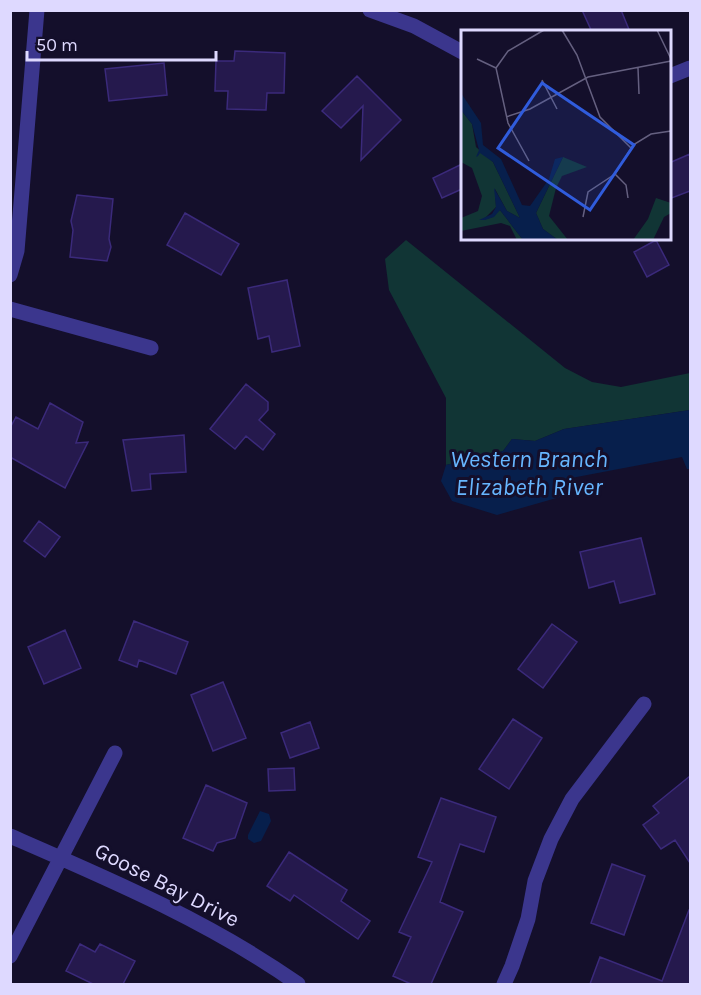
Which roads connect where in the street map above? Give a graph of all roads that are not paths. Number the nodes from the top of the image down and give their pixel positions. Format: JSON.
{"nodes":[{"id":1,"x":37,"y":10,"type":"edge"},
{"id":2,"x":370,"y":10,"type":"edge"},
{"id":3,"x":461,"y":51,"type":"edge"},
{"id":4,"x":690,"y":68,"type":"edge"},
{"id":5,"x":671,"y":75,"type":"edge"},
{"id":6,"x":10,"y":275,"type":"edge"},
{"id":7,"x":10,"y":309,"type":"edge"},
{"id":8,"x":152,"y":348,"type":"dead end"},
{"id":9,"x":644,"y":704,"type":"dead end"},
{"id":10,"x":115,"y":753,"type":"dead end"},
{"id":11,"x":10,"y":836,"type":"edge"},
{"id":12,"x":61,"y":858,"type":"junction"},
{"id":13,"x":10,"y":956,"type":"edge"},
{"id":14,"x":297,"y":984,"type":"edge"},
{"id":15,"x":504,"y":984,"type":"edge"}],
"edges":[{"from":1,"to":6,"type":"street"},
{"from":2,"to":3,"type":"street"},
{"from":4,"to":5,"type":"street"},
{"from":7,"to":8,"type":"street"},
{"from":9,"to":15,"type":"street"},
{"from":10,"to":12,"type":"street"},
{"from":11,"to":12,"type":"street","name":"Goose Bay Drive"},
{"from":12,"to":13,"type":"street"},
{"from":12,"to":14,"type":"street","name":"Goose Bay Drive"}]}
